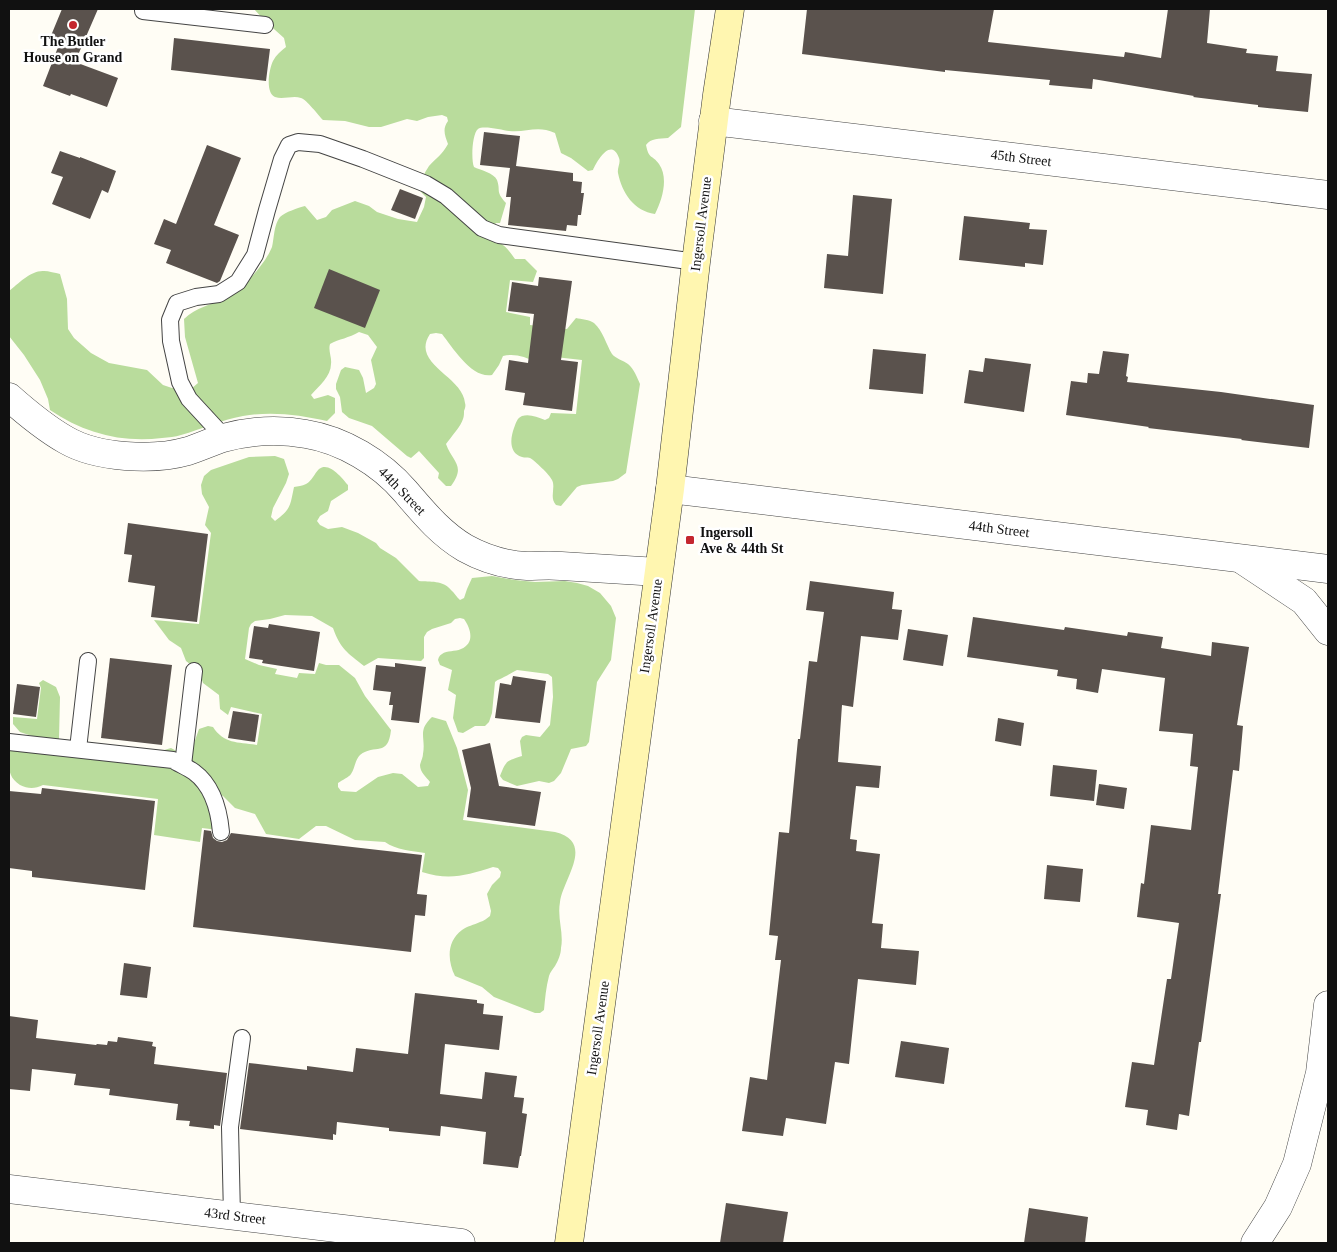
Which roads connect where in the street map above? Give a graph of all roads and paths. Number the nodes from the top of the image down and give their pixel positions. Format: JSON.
{"nodes":[{"id":1,"x":143,"y":9,"type":"edge"},
{"id":2,"x":730,"y":9,"type":"edge"},
{"id":3,"x":265,"y":25,"type":"dead end"},
{"id":4,"x":713,"y":121,"type":"junction"},
{"id":5,"x":1328,"y":195,"type":"edge"},
{"id":6,"x":696,"y":262,"type":"junction"},
{"id":7,"x":9,"y":397,"type":"edge"},
{"id":8,"x":225,"y":438,"type":"junction"},
{"id":9,"x":670,"y":489,"type":"junction"},
{"id":10,"x":1240,"y":558,"type":"junction"},
{"id":11,"x":1328,"y":568,"type":"edge"},
{"id":12,"x":658,"y":572,"type":"junction"},
{"id":13,"x":1328,"y":631,"type":"edge"},
{"id":14,"x":88,"y":661,"type":"dead end"},
{"id":15,"x":194,"y":672,"type":"dead end"},
{"id":16,"x":9,"y":742,"type":"edge"},
{"id":17,"x":78,"y":749,"type":"junction"},
{"id":18,"x":183,"y":766,"type":"junction"},
{"id":19,"x":221,"y":832,"type":"dead end"},
{"id":20,"x":1328,"y":1004,"type":"edge"},
{"id":21,"x":242,"y":1038,"type":"dead end"},
{"id":22,"x":1320,"y":1073,"type":"junction"},
{"id":23,"x":1328,"y":1120,"type":"edge"},
{"id":24,"x":9,"y":1189,"type":"edge"},
{"id":25,"x":232,"y":1216,"type":"junction"},
{"id":26,"x":343,"y":1236,"type":"edge"},
{"id":27,"x":461,"y":1243,"type":"edge"},
{"id":28,"x":569,"y":1243,"type":"edge"},
{"id":29,"x":1255,"y":1243,"type":"edge"}],
"edges":[{"from":1,"to":3,"type":"lane"},
{"from":2,"to":4,"type":"main road","name":"Ingersoll Avenue"},
{"from":4,"to":5,"type":"street","name":"45th Street"},
{"from":4,"to":6,"type":"main road","name":"Ingersoll Avenue"},
{"from":6,"to":8,"type":"lane"},
{"from":6,"to":9,"type":"main road","name":"Ingersoll Avenue"},
{"from":7,"to":8,"type":"street","name":"44th Street"},
{"from":8,"to":12,"type":"street","name":"44th Street"},
{"from":9,"to":10,"type":"street","name":"44th Street"},
{"from":9,"to":12,"type":"main road","name":"Ingersoll Avenue"},
{"from":10,"to":11,"type":"street","name":"44th Street"},
{"from":10,"to":13,"type":"street"},
{"from":12,"to":28,"type":"main road","name":"Ingersoll Avenue"},
{"from":14,"to":17,"type":"lane"},
{"from":15,"to":18,"type":"lane"},
{"from":16,"to":17,"type":"lane"},
{"from":17,"to":18,"type":"lane"},
{"from":18,"to":19,"type":"lane"},
{"from":20,"to":22,"type":"street"},
{"from":21,"to":25,"type":"lane"},
{"from":22,"to":23,"type":"street"},
{"from":22,"to":29,"type":"street"},
{"from":24,"to":25,"type":"street","name":"43rd Street"},
{"from":25,"to":26,"type":"street","name":"43rd Street"},
{"from":26,"to":27,"type":"street","name":"43rd Street"}]}
